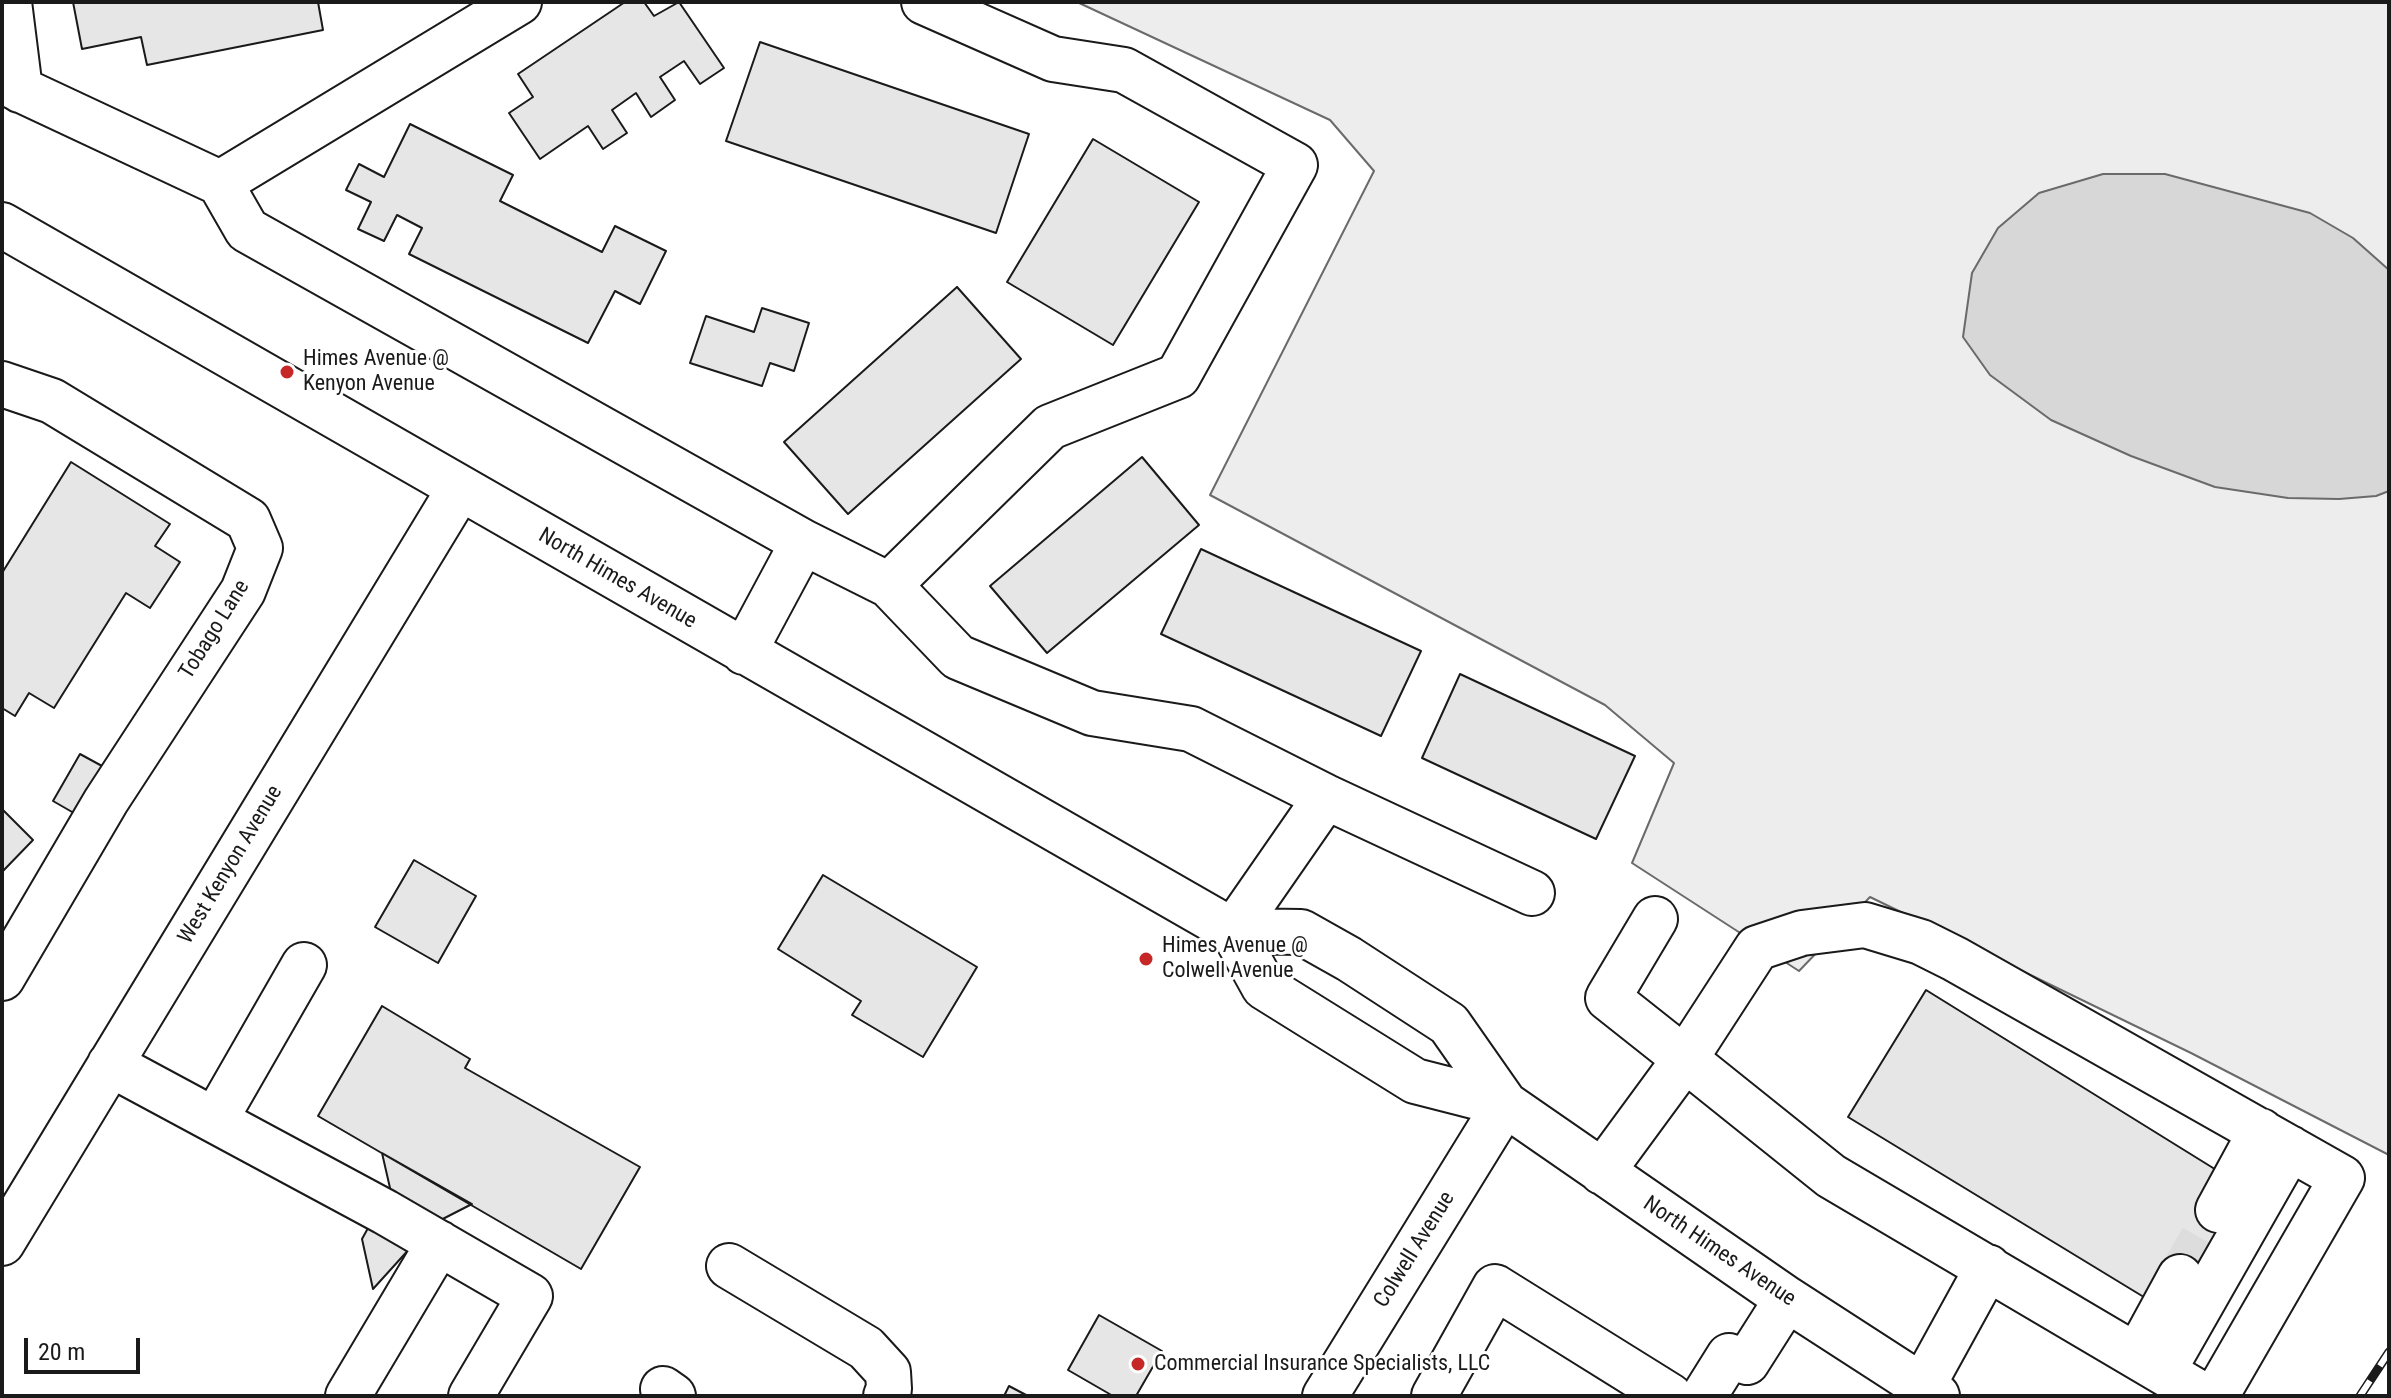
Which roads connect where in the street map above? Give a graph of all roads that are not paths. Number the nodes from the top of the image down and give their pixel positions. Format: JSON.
{"nodes":[{"id":1,"x":9,"y":2,"type":"edge"},
{"id":2,"x":519,"y":2,"type":"edge"},
{"id":3,"x":924,"y":2,"type":"edge"},
{"id":4,"x":11,"y":86,"type":"edge"},
{"id":5,"x":220,"y":183,"type":"junction"},
{"id":6,"x":2,"y":225,"type":"edge"},
{"id":7,"x":2,"y":384,"type":"edge"},
{"id":8,"x":460,"y":488,"type":"junction"},
{"id":9,"x":803,"y":542,"type":"junction"},
{"id":10,"x":889,"y":585,"type":"junction"},
{"id":11,"x":744,"y":652,"type":"junction"},
{"id":12,"x":1326,"y":797,"type":"junction"},
{"id":13,"x":1532,"y":893,"type":"dead end"},
{"id":14,"x":1655,"y":919,"type":"dead end"},
{"id":15,"x":1233,"y":931,"type":"junction"},
{"id":16,"x":304,"y":965,"type":"dead end"},
{"id":17,"x":2,"y":978,"type":"edge"},
{"id":18,"x":1685,"y":1059,"type":"junction"},
{"id":19,"x":110,"y":1064,"type":"junction"},
{"id":20,"x":1505,"y":1104,"type":"junction"},
{"id":21,"x":215,"y":1120,"type":"junction"},
{"id":22,"x":2275,"y":1140,"type":"junction"},
{"id":23,"x":1602,"y":1172,"type":"junction"},
{"id":24,"x":2218,"y":1210,"type":"tunnel mouth"},
{"id":25,"x":2,"y":1243,"type":"edge"},
{"id":26,"x":439,"y":1243,"type":"junction"},
{"id":27,"x":729,"y":1266,"type":"dead end"},
{"id":28,"x":1988,"y":1267,"type":"junction"},
{"id":29,"x":2180,"y":1277,"type":"tunnel mouth"},
{"id":30,"x":1787,"y":1299,"type":"junction"},
{"id":31,"x":2150,"y":1363,"type":"junction"},
{"id":32,"x":1743,"y":1379,"type":"edge"},
{"id":33,"x":1930,"y":1392,"type":"edge"},
{"id":34,"x":348,"y":1396,"type":"edge"},
{"id":35,"x":471,"y":1396,"type":"edge"},
{"id":36,"x":886,"y":1396,"type":"edge"},
{"id":37,"x":1325,"y":1396,"type":"edge"},
{"id":38,"x":1434,"y":1396,"type":"edge"},
{"id":39,"x":1670,"y":1396,"type":"edge"},
{"id":40,"x":1704,"y":1396,"type":"edge"},
{"id":41,"x":2204,"y":1396,"type":"edge"},
{"id":42,"x":2216,"y":1396,"type":"edge"}],
"edges":[{"from":1,"to":4,"type":"street"},
{"from":2,"to":5,"type":"street"},
{"from":3,"to":10,"type":"street"},
{"from":4,"to":5,"type":"street"},
{"from":5,"to":9,"type":"street"},
{"from":6,"to":8,"type":"street","name":"North Himes Avenue"},
{"from":7,"to":17,"type":"street","name":"Tobago Lane"},
{"from":8,"to":11,"type":"street","name":"North Himes Avenue"},
{"from":8,"to":19,"type":"street","name":"West Kenyon Avenue"},
{"from":9,"to":10,"type":"street"},
{"from":9,"to":11,"type":"street"},
{"from":10,"to":12,"type":"street"},
{"from":11,"to":15,"type":"street","name":"North Himes Avenue"},
{"from":12,"to":13,"type":"street"},
{"from":12,"to":15,"type":"street"},
{"from":14,"to":18,"type":"street"},
{"from":15,"to":20,"type":"street","name":"North Himes Avenue"},
{"from":15,"to":20,"type":"street","name":"North Himes Avenue"},
{"from":16,"to":21,"type":"street"},
{"from":18,"to":22,"type":"street"},
{"from":18,"to":23,"type":"street"},
{"from":18,"to":28,"type":"street"},
{"from":19,"to":21,"type":"street"},
{"from":19,"to":25,"type":"street","name":"West Kenyon Avenue"},
{"from":20,"to":23,"type":"street","name":"North Himes Avenue"},
{"from":20,"to":37,"type":"street","name":"Colwell Avenue"},
{"from":21,"to":26,"type":"street"},
{"from":22,"to":24,"type":"street"},
{"from":22,"to":31,"type":"street"},
{"from":22,"to":42,"type":"street"},
{"from":23,"to":30,"type":"street","name":"North Himes Avenue"},
{"from":26,"to":34,"type":"street"},
{"from":26,"to":35,"type":"street"},
{"from":27,"to":36,"type":"street"},
{"from":28,"to":31,"type":"street"},
{"from":28,"to":33,"type":"street"},
{"from":29,"to":31,"type":"street"},
{"from":30,"to":32,"type":"street"},
{"from":30,"to":33,"type":"street","name":"North Himes Avenue"},
{"from":31,"to":41,"type":"street"},
{"from":32,"to":40,"type":"street"},
{"from":38,"to":39,"type":"street"}]}
